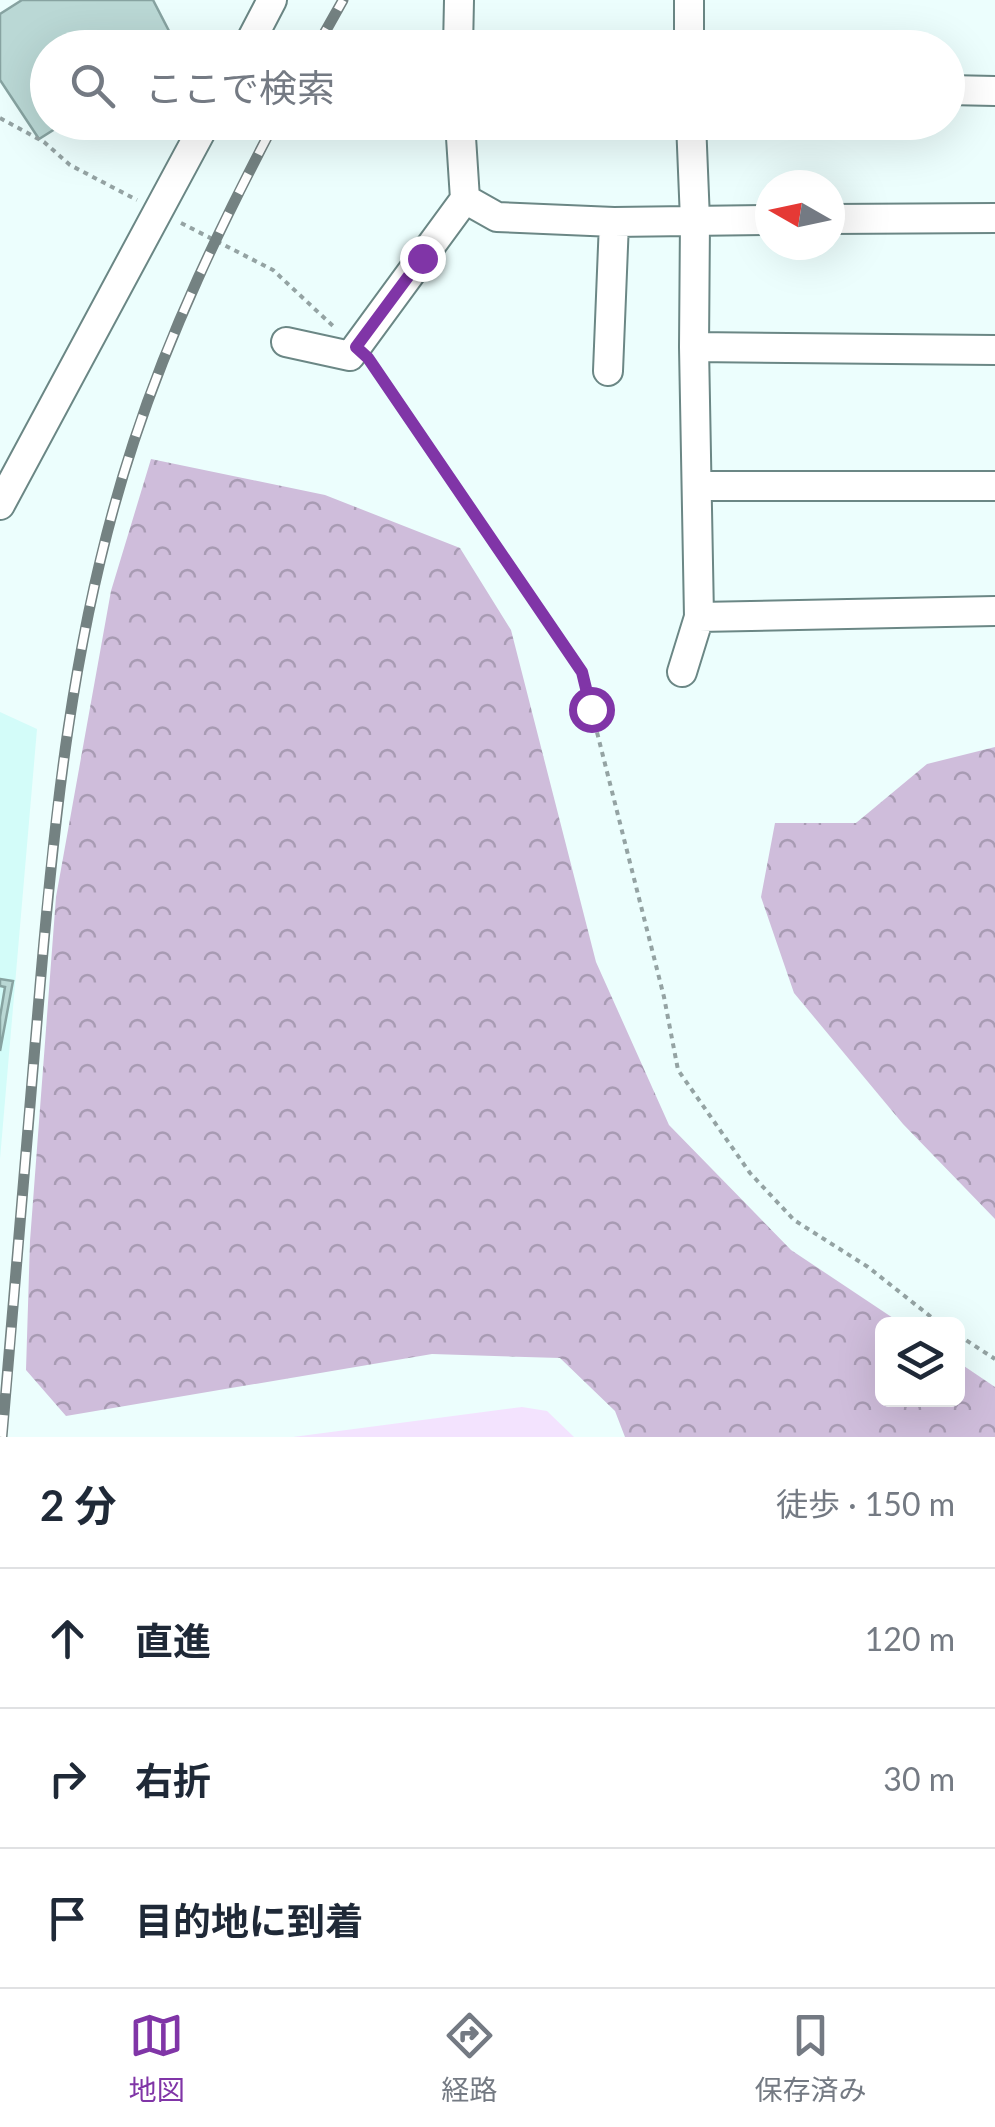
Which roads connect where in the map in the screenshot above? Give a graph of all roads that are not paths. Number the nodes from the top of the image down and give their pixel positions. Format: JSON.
{"nodes":[{"id":1,"x":272,"y":0,"type":"edge"},
{"id":2,"x":459,"y":0,"type":"edge"},
{"id":3,"x":690,"y":0,"type":"edge"},
{"id":4,"x":256,"y":30,"type":"edge"},
{"id":5,"x":458,"y":30,"type":"edge"},
{"id":6,"x":689,"y":30,"type":"edge"},
{"id":7,"x":965,"y":91,"type":"edge"},
{"id":8,"x":995,"y":92,"type":"edge"},
{"id":9,"x":197,"y":140,"type":"edge"},
{"id":10,"x":461,"y":140,"type":"edge"},
{"id":11,"x":691,"y":140,"type":"edge"},
{"id":12,"x":466,"y":199,"type":"junction"},
{"id":13,"x":995,"y":218,"type":"edge"},
{"id":14,"x":695,"y":220,"type":"junction"},
{"id":15,"x":755,"y":220,"type":"edge"},
{"id":16,"x":845,"y":220,"type":"edge"},
{"id":17,"x":614,"y":222,"type":"junction"},
{"id":18,"x":286,"y":342,"type":"dead end"},
{"id":19,"x":694,"y":347,"type":"junction"},
{"id":20,"x":995,"y":350,"type":"edge"},
{"id":21,"x":608,"y":371,"type":"dead end"},
{"id":22,"x":698,"y":486,"type":"junction"},
{"id":23,"x":995,"y":486,"type":"edge"},
{"id":24,"x":0,"y":505,"type":"edge"},
{"id":25,"x":995,"y":611,"type":"edge"},
{"id":26,"x":700,"y":616,"type":"junction"},
{"id":27,"x":682,"y":672,"type":"dead end"}],
"edges":[{"from":1,"to":4,"type":"street"},
{"from":2,"to":5,"type":"street"},
{"from":3,"to":6,"type":"street"},
{"from":7,"to":8,"type":"street"},
{"from":9,"to":24,"type":"street"},
{"from":10,"to":12,"type":"street"},
{"from":11,"to":14,"type":"street"},
{"from":12,"to":17,"type":"street"},
{"from":12,"to":18,"type":"street"},
{"from":13,"to":16,"type":"street"},
{"from":14,"to":15,"type":"street"},
{"from":14,"to":17,"type":"street"},
{"from":14,"to":19,"type":"street"},
{"from":17,"to":21,"type":"street"},
{"from":19,"to":20,"type":"street"},
{"from":19,"to":22,"type":"street"},
{"from":22,"to":23,"type":"street"},
{"from":22,"to":26,"type":"street"},
{"from":25,"to":26,"type":"street"},
{"from":26,"to":27,"type":"street"}]}
